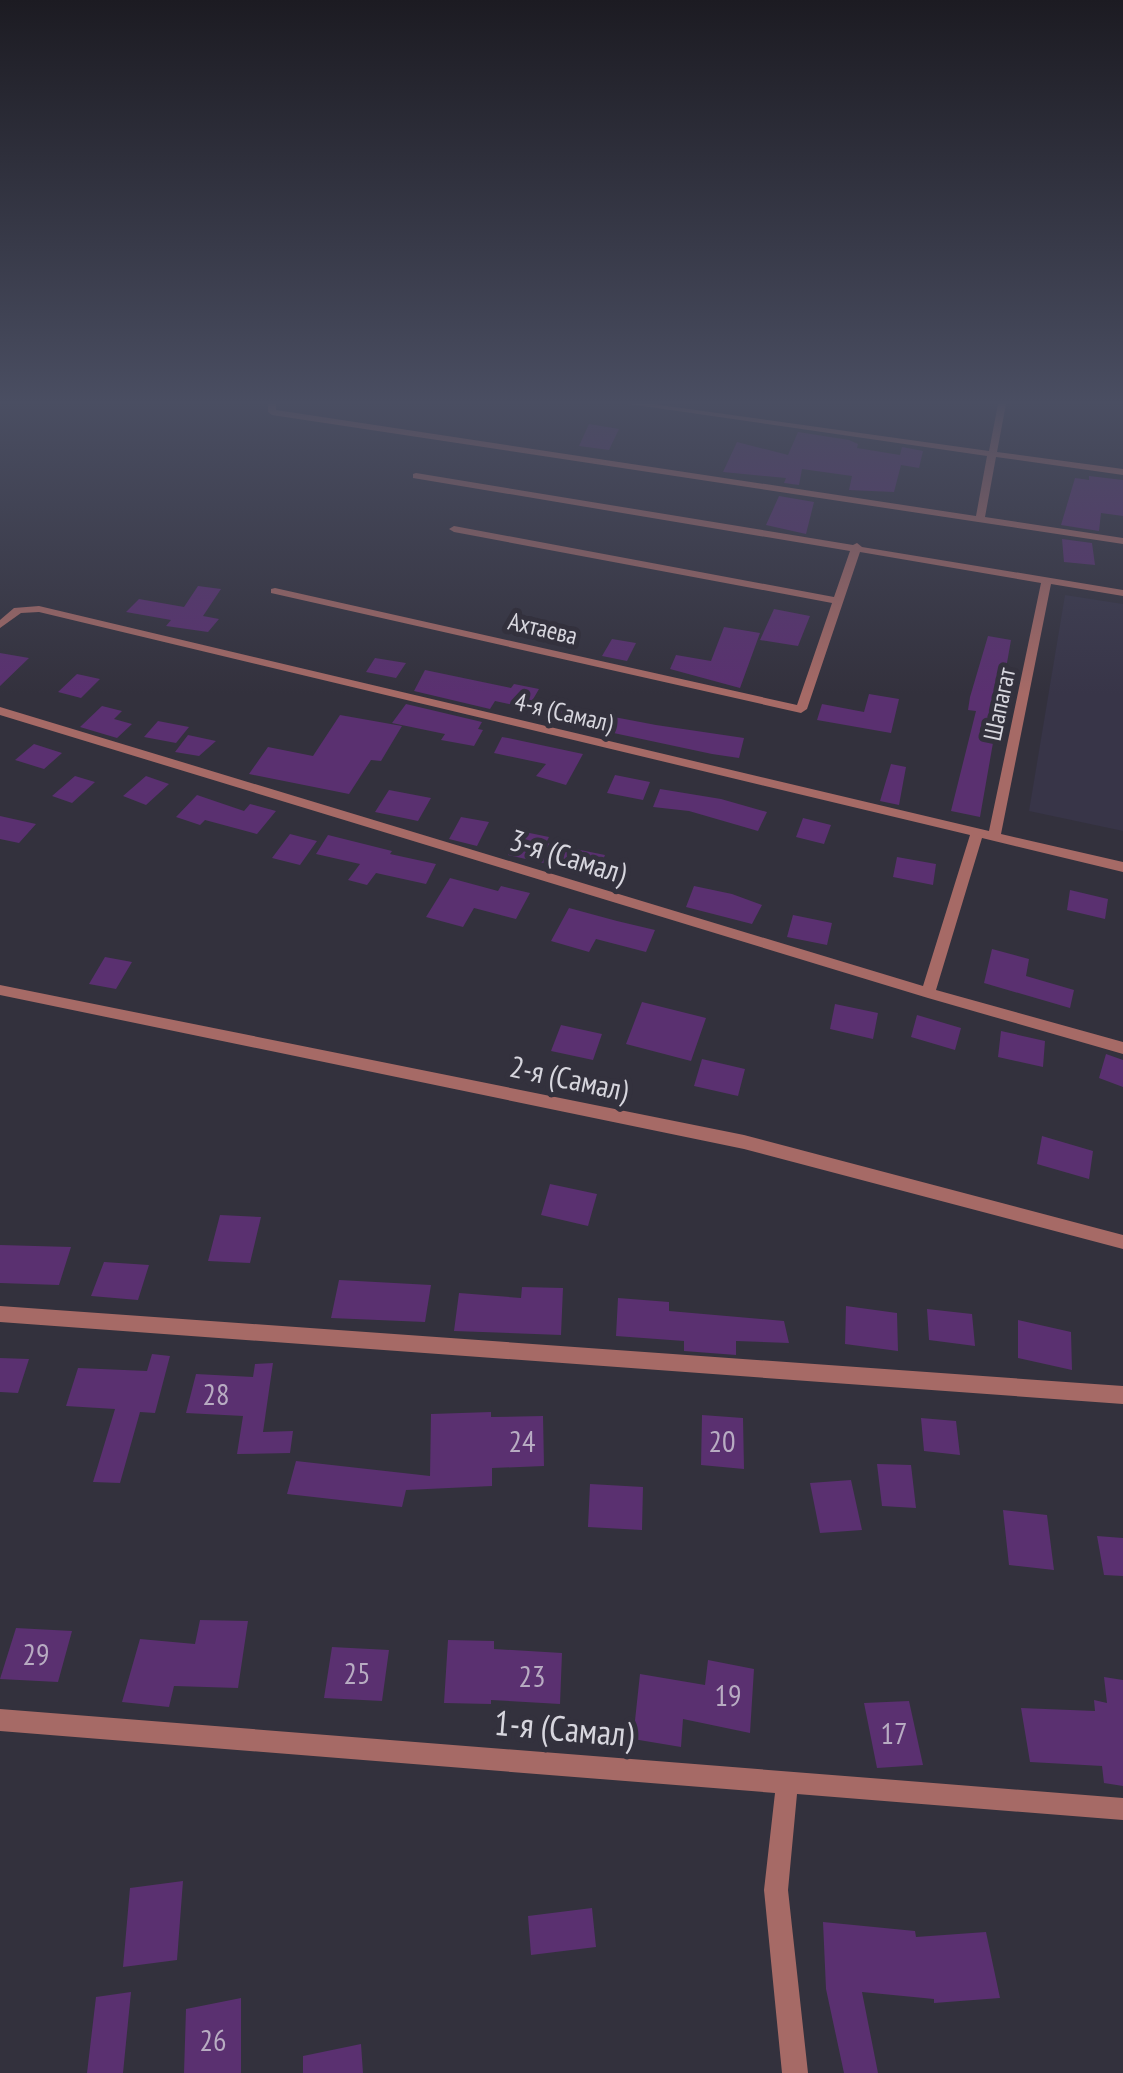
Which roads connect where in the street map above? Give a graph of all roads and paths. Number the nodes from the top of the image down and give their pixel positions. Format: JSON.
{"nodes":[{"id":1,"x":572,"y":501,"type":"edge"},
{"id":2,"x":864,"y":501,"type":"edge"},
{"id":3,"x":983,"y":501,"type":"edge"},
{"id":4,"x":980,"y":519,"type":"junction"},
{"id":5,"x":454,"y":529,"type":"dead end"},
{"id":6,"x":1123,"y":540,"type":"edge"},
{"id":7,"x":857,"y":546,"type":"junction"},
{"id":8,"x":1047,"y":580,"type":"junction"},
{"id":9,"x":275,"y":591,"type":"dead end"},
{"id":10,"x":1123,"y":593,"type":"edge"},
{"id":11,"x":836,"y":600,"type":"junction"},
{"id":12,"x":0,"y":624,"type":"edge"},
{"id":13,"x":0,"y":711,"type":"edge"},
{"id":14,"x":977,"y":834,"type":"junction"},
{"id":15,"x":994,"y":838,"type":"junction"},
{"id":16,"x":1123,"y":867,"type":"edge"},
{"id":17,"x":0,"y":990,"type":"edge"},
{"id":18,"x":928,"y":993,"type":"junction"},
{"id":19,"x":1123,"y":1048,"type":"edge"},
{"id":20,"x":1123,"y":1242,"type":"edge"},
{"id":21,"x":0,"y":1314,"type":"edge"},
{"id":22,"x":1123,"y":1396,"type":"edge"},
{"id":23,"x":0,"y":1720,"type":"edge"},
{"id":24,"x":788,"y":1782,"type":"junction"},
{"id":25,"x":1123,"y":1809,"type":"edge"},
{"id":26,"x":795,"y":2073,"type":"edge"}],
"edges":[{"from":1,"to":7,"type":"street"},
{"from":2,"to":4,"type":"street"},
{"from":3,"to":4,"type":"street"},
{"from":4,"to":6,"type":"street"},
{"from":5,"to":11,"type":"street"},
{"from":7,"to":8,"type":"street"},
{"from":7,"to":11,"type":"street"},
{"from":8,"to":10,"type":"street"},
{"from":8,"to":15,"type":"street","name":"Шапагат"},
{"from":9,"to":11,"type":"street","name":"Ахтаева"},
{"from":12,"to":14,"type":"street","name":"4-я (Самал)"},
{"from":13,"to":18,"type":"street","name":"3-я (Самал)"},
{"from":14,"to":15,"type":"street","name":"4-я (Самал)"},
{"from":14,"to":18,"type":"street"},
{"from":15,"to":16,"type":"street","name":"4-я (Самал)"},
{"from":17,"to":20,"type":"street","name":"2-я (Самал)"},
{"from":18,"to":19,"type":"street","name":"3-я (Самал)"},
{"from":21,"to":22,"type":"street"},
{"from":23,"to":24,"type":"street","name":"1-я (Самал)"},
{"from":24,"to":25,"type":"street","name":"1-я (Самал)"},
{"from":24,"to":26,"type":"street"}]}
